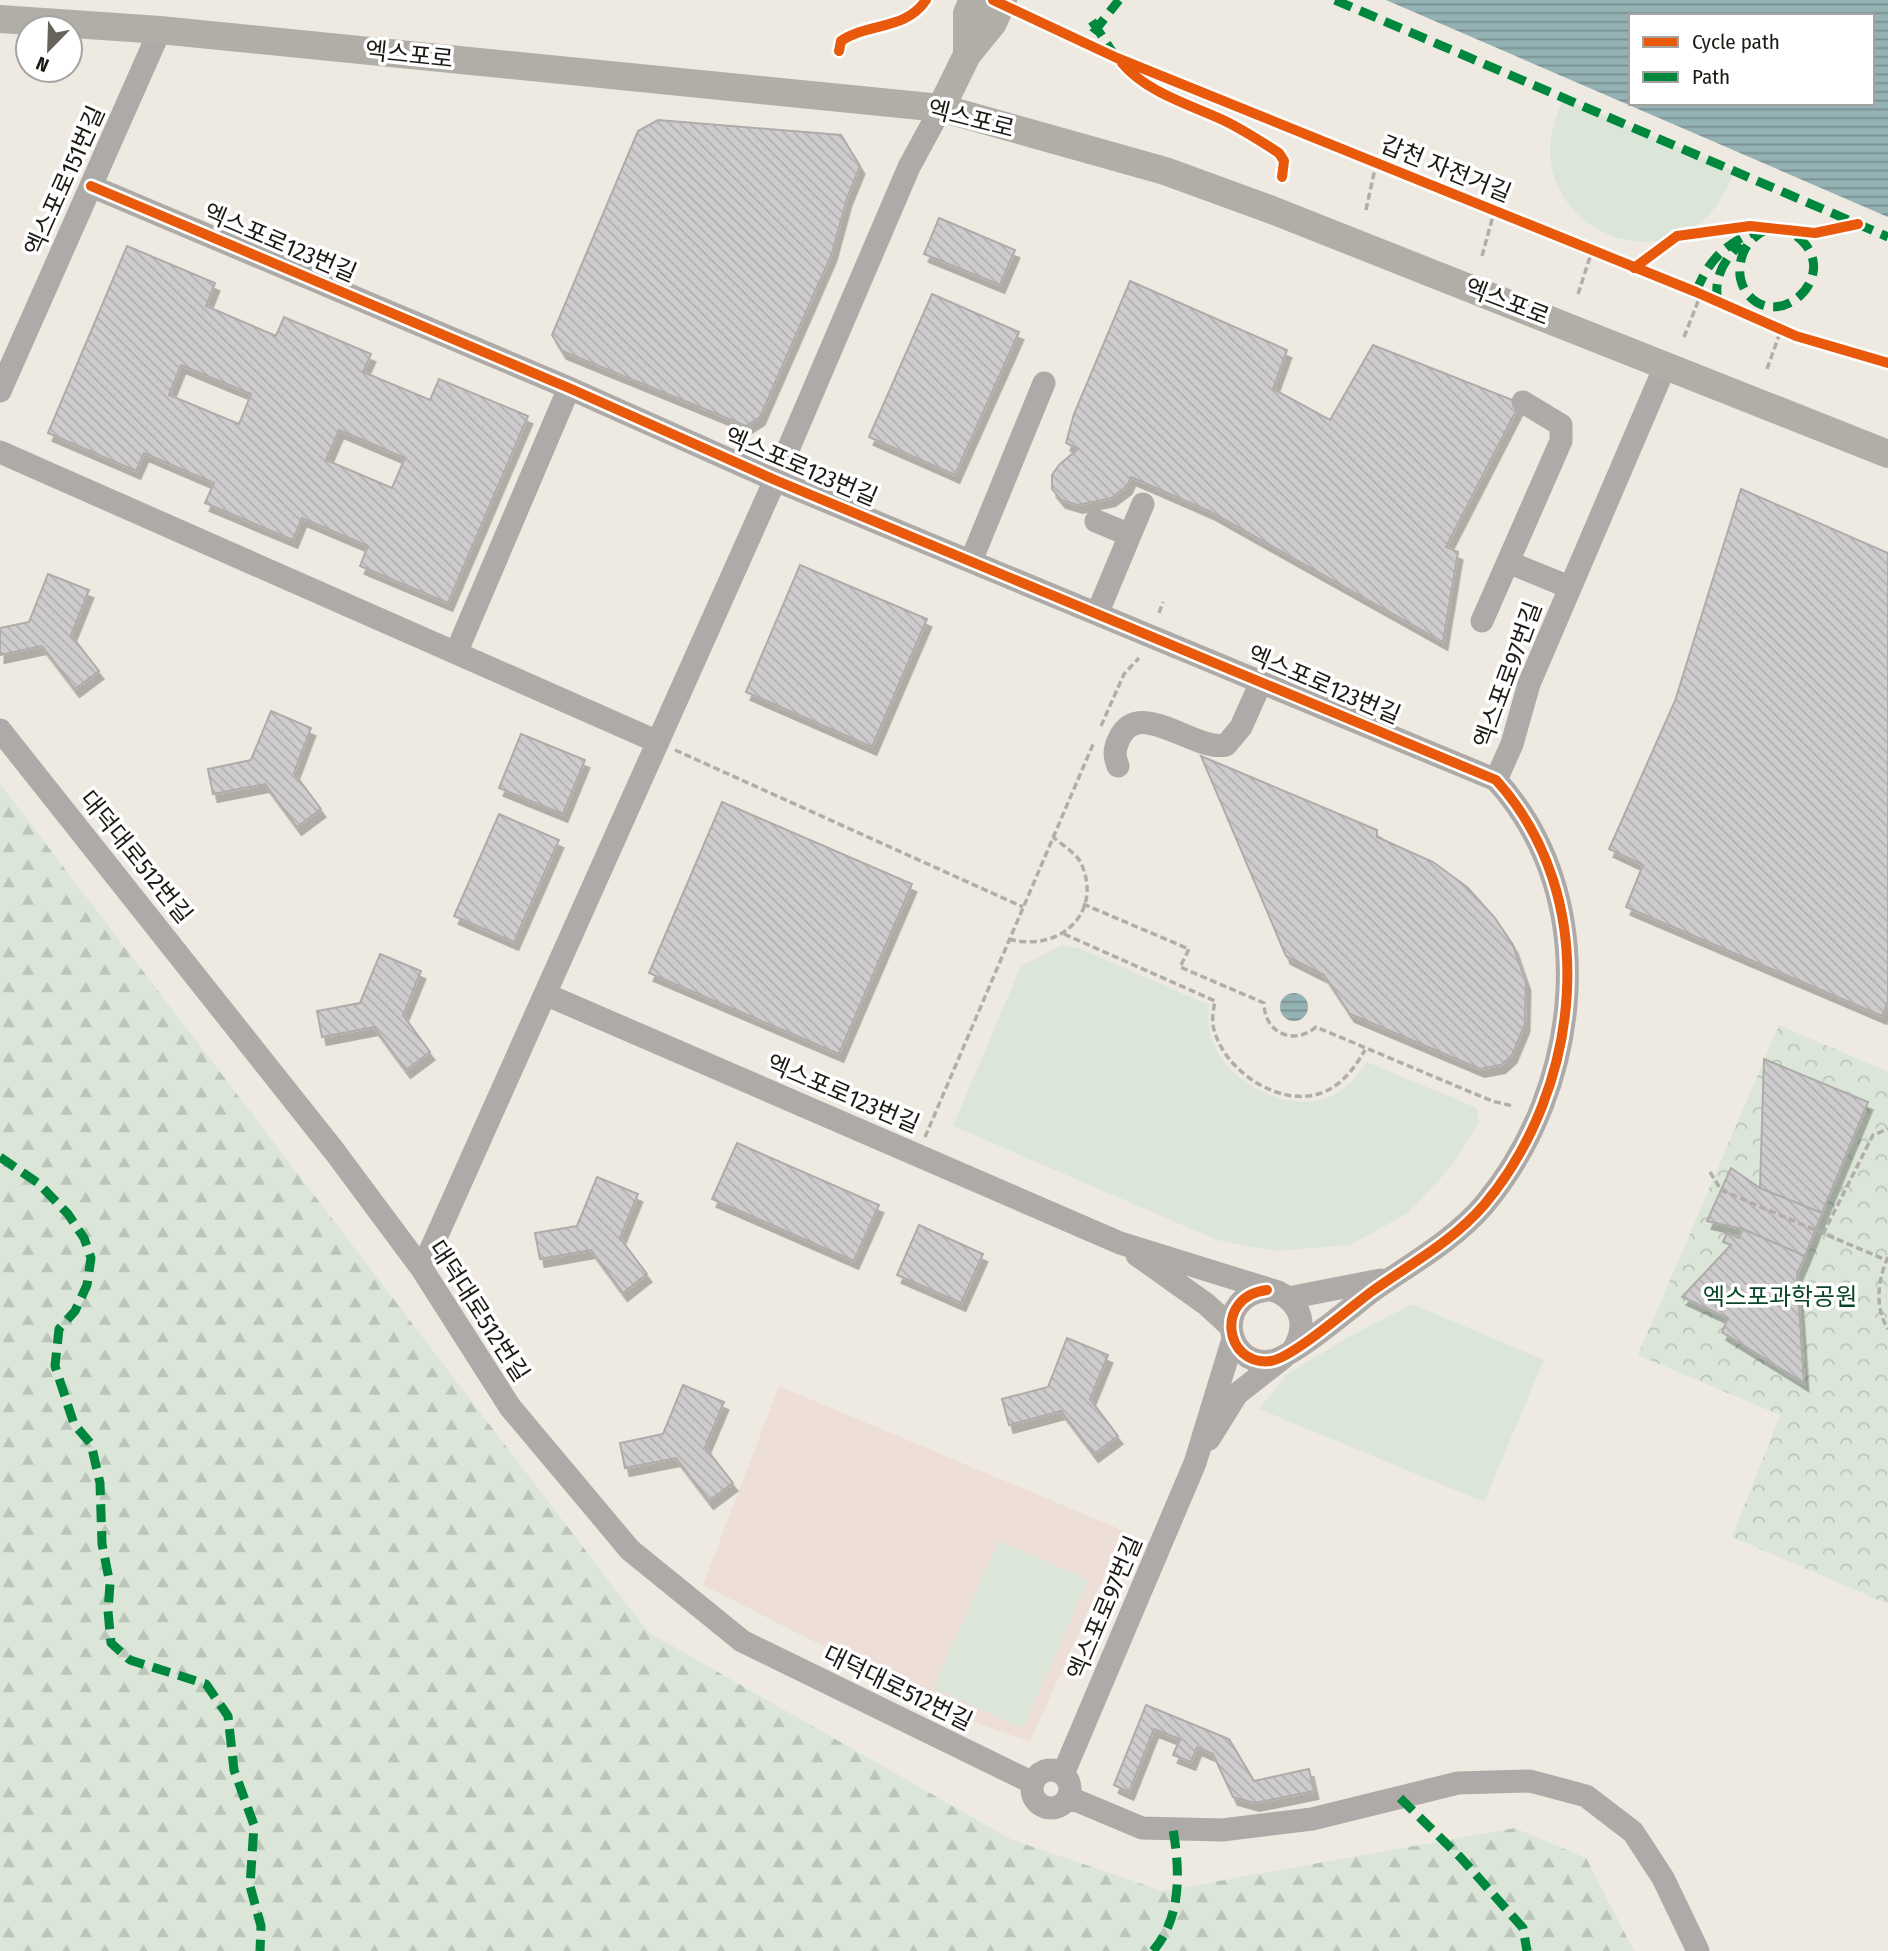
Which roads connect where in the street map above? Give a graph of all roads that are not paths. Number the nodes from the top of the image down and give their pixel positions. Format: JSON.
{"nodes":[{"id":1,"x":973,"y":0,"type":"edge"},
{"id":2,"x":1003,"y":0,"type":"edge"},
{"id":3,"x":0,"y":19,"type":"edge"},
{"id":4,"x":160,"y":30,"type":"junction"},
{"id":5,"x":967,"y":55,"type":"junction"},
{"id":6,"x":941,"y":108,"type":"junction"},
{"id":7,"x":91,"y":186,"type":"junction"},
{"id":8,"x":1666,"y":364,"type":"junction"},
{"id":9,"x":1044,"y":383,"type":"dead end"},
{"id":10,"x":569,"y":388,"type":"junction"},
{"id":11,"x":0,"y":391,"type":"edge"},
{"id":12,"x":1523,"y":402,"type":"dead end"},
{"id":13,"x":0,"y":453,"type":"edge"},
{"id":14,"x":1888,"y":454,"type":"edge"},
{"id":15,"x":775,"y":480,"type":"junction"},
{"id":16,"x":1143,"y":504,"type":"dead end"},
{"id":17,"x":1096,"y":522,"type":"dead end"},
{"id":18,"x":1130,"y":535,"type":"junction"},
{"id":19,"x":971,"y":561,"type":"junction"},
{"id":20,"x":1507,"y":562,"type":"junction"},
{"id":21,"x":1569,"y":587,"type":"junction"},
{"id":22,"x":1097,"y":614,"type":"junction"},
{"id":23,"x":1482,"y":621,"type":"dead end"},
{"id":24,"x":456,"y":653,"type":"junction"},
{"id":25,"x":1261,"y":682,"type":"junction"},
{"id":26,"x":0,"y":730,"type":"edge"},
{"id":27,"x":657,"y":742,"type":"junction"},
{"id":28,"x":1118,"y":766,"type":"dead end"},
{"id":29,"x":1496,"y":780,"type":"junction"},
{"id":30,"x":545,"y":994,"type":"junction"},
{"id":31,"x":1120,"y":1243,"type":"junction"},
{"id":32,"x":422,"y":1269,"type":"junction"},
{"id":33,"x":1391,"y":1278,"type":"junction"},
{"id":34,"x":1278,"y":1294,"type":"junction"},
{"id":35,"x":1232,"y":1333,"type":"junction"},
{"id":36,"x":1288,"y":1353,"type":"junction"},
{"id":37,"x":1195,"y":1462,"type":"junction"},
{"id":38,"x":1063,"y":1774,"type":"junction"},
{"id":39,"x":1033,"y":1783,"type":"junction"},
{"id":40,"x":1068,"y":1797,"type":"junction"},
{"id":41,"x":1699,"y":1951,"type":"edge"}],
"edges":[{"from":1,"to":5,"type":"main road"},
{"from":2,"to":5,"type":"main road"},
{"from":3,"to":4,"type":"main road","name":"엑스포로"},
{"from":4,"to":6,"type":"main road","name":"엑스포로"},
{"from":4,"to":7,"type":"street","name":"엑스포로151번길"},
{"from":5,"to":6,"type":"main road"},
{"from":6,"to":8,"type":"main road","name":"엑스포로"},
{"from":6,"to":15,"type":"street","name":"엑스포로123번길"},
{"from":7,"to":10,"type":"street","name":"엑스포로123번길"},
{"from":7,"to":11,"type":"street","name":"엑스포로151번길"},
{"from":8,"to":14,"type":"main road","name":"엑스포로"},
{"from":8,"to":21,"type":"street","name":"엑스포로97번길"},
{"from":9,"to":19,"type":"street"},
{"from":10,"to":15,"type":"street","name":"엑스포로123번길"},
{"from":10,"to":24,"type":"street"},
{"from":12,"to":20,"type":"street"},
{"from":13,"to":24,"type":"street"},
{"from":15,"to":19,"type":"street","name":"엑스포로123번길"},
{"from":15,"to":27,"type":"street","name":"엑스포로123번길"},
{"from":16,"to":18,"type":"street"},
{"from":17,"to":18,"type":"street"},
{"from":18,"to":22,"type":"street"},
{"from":19,"to":22,"type":"street","name":"엑스포로123번길"},
{"from":20,"to":21,"type":"street"},
{"from":20,"to":23,"type":"street"},
{"from":21,"to":29,"type":"street","name":"엑스포로97번길"},
{"from":22,"to":25,"type":"street","name":"엑스포로123번길"},
{"from":24,"to":27,"type":"street"},
{"from":25,"to":28,"type":"street"},
{"from":25,"to":29,"type":"street","name":"엑스포로123번길"},
{"from":26,"to":32,"type":"street","name":"대덕대로512번길"},
{"from":27,"to":30,"type":"street","name":"엑스포로123번길"},
{"from":29,"to":33,"type":"street","name":"엑스포로97번길"},
{"from":30,"to":31,"type":"street","name":"엑스포로123번길"},
{"from":30,"to":32,"type":"street","name":"엑스포로123번길"},
{"from":31,"to":34,"type":"street"},
{"from":31,"to":35,"type":"street"},
{"from":32,"to":39,"type":"street","name":"대덕대로512번길"},
{"from":33,"to":34,"type":"street"},
{"from":33,"to":36,"type":"street","name":"엑스포로97번길"},
{"from":34,"to":35,"type":"street"},
{"from":34,"to":36,"type":"street"},
{"from":35,"to":36,"type":"street"},
{"from":35,"to":37,"type":"street"},
{"from":36,"to":37,"type":"street","name":"엑스포로97번길"},
{"from":37,"to":38,"type":"street","name":"엑스포로97번길"},
{"from":38,"to":39,"type":"street"},
{"from":38,"to":40,"type":"street"},
{"from":39,"to":40,"type":"street"},
{"from":40,"to":41,"type":"street"}]}
